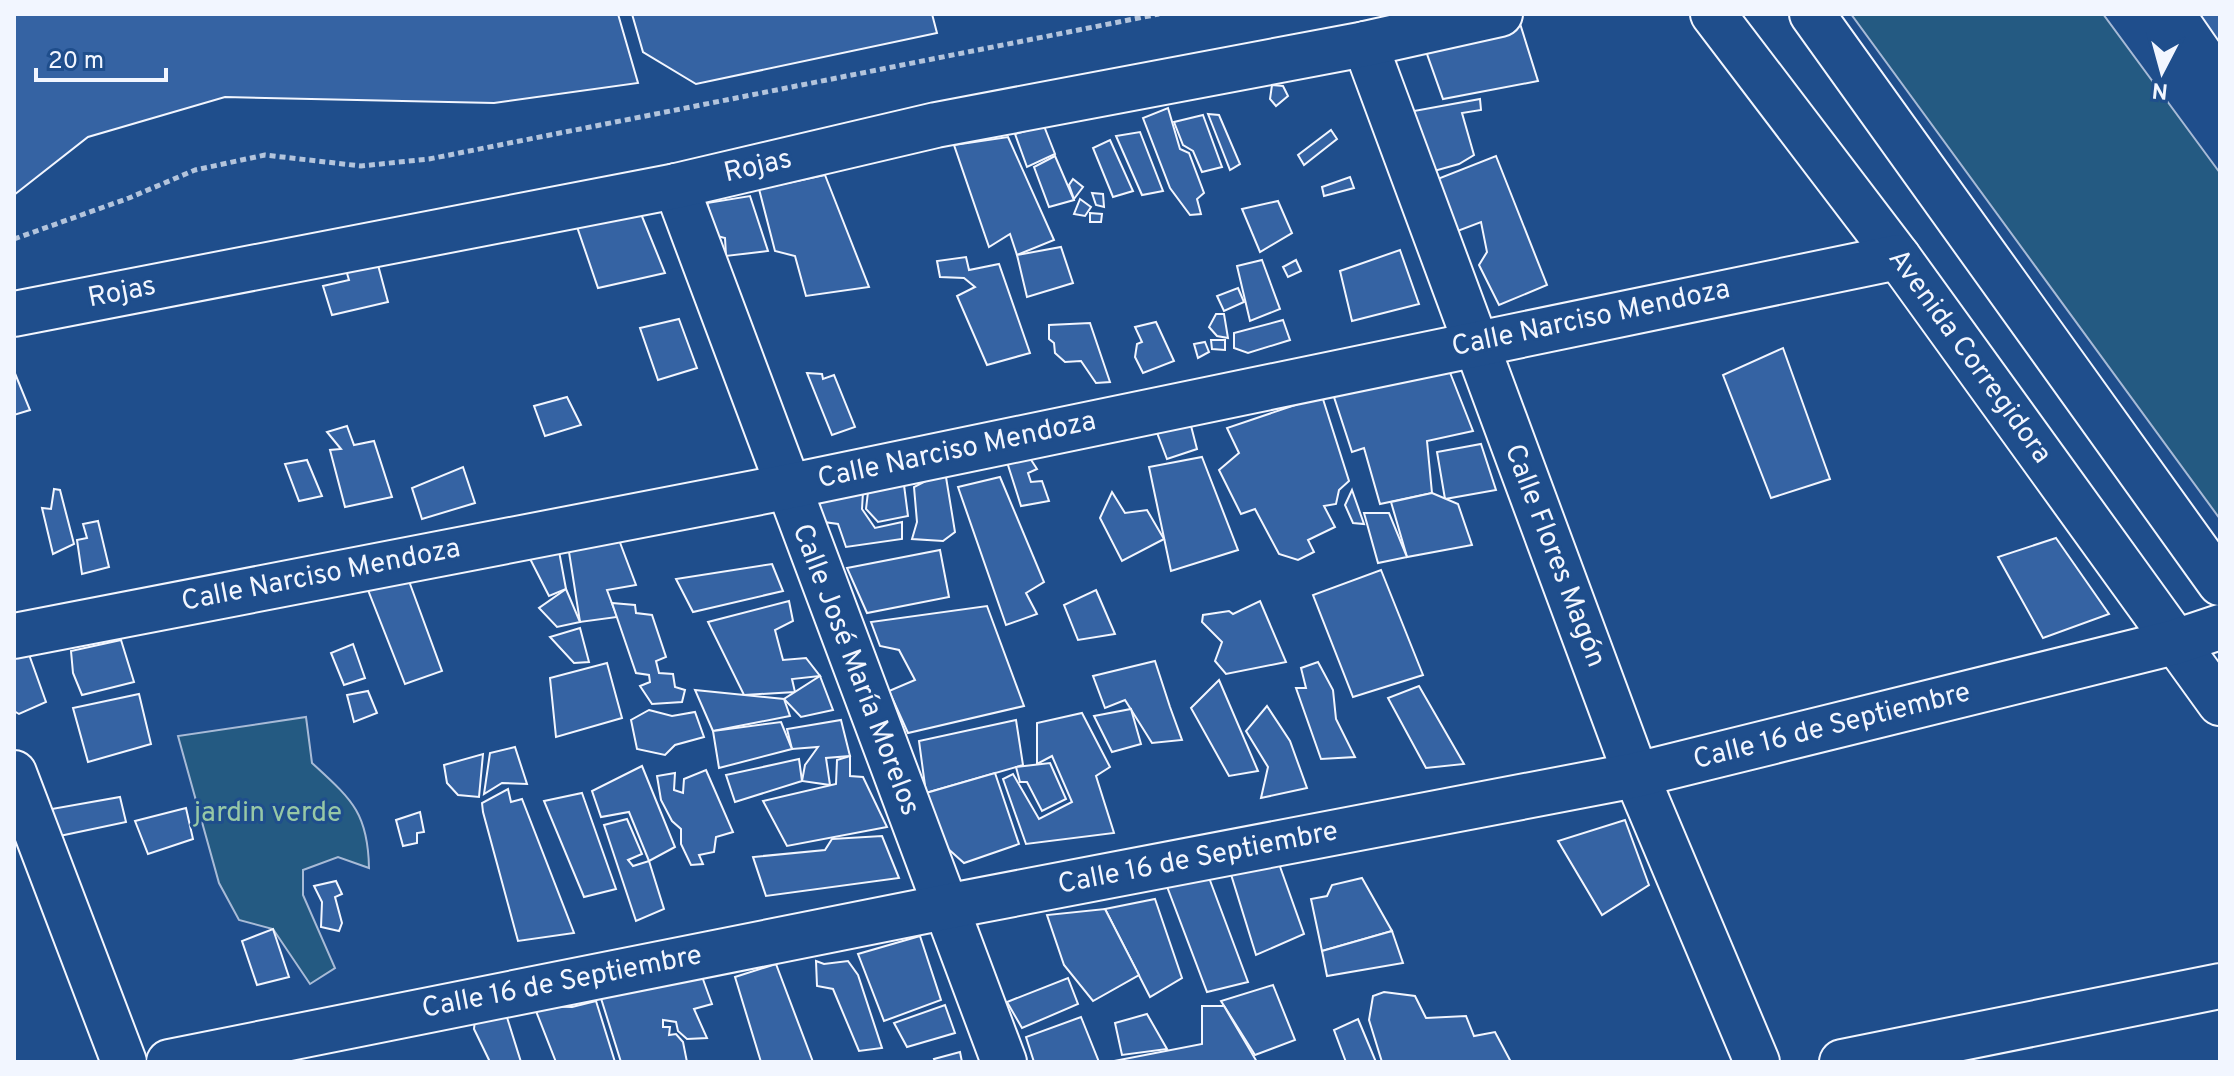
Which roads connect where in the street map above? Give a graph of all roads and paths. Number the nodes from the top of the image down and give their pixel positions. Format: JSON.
{"nodes":[{"id":1,"x":1159,"y":14,"type":"edge"},
{"id":2,"x":1500,"y":14,"type":"edge"},
{"id":3,"x":1713,"y":14,"type":"edge"},
{"id":4,"x":1812,"y":14,"type":"edge"},
{"id":5,"x":1365,"y":44,"type":"junction"},
{"id":6,"x":676,"y":186,"type":"junction"},
{"id":7,"x":14,"y":239,"type":"edge"},
{"id":8,"x":1898,"y":257,"type":"junction"},
{"id":9,"x":14,"y":314,"type":"edge"},
{"id":10,"x":1474,"y":344,"type":"junction"},
{"id":11,"x":786,"y":487,"type":"junction"},
{"id":12,"x":2220,"y":583,"type":"edge"},
{"id":13,"x":2220,"y":627,"type":"edge"},
{"id":14,"x":14,"y":636,"type":"edge"},
{"id":15,"x":2175,"y":642,"type":"junction"},
{"id":16,"x":2220,"y":703,"type":"edge"},
{"id":17,"x":14,"y":773,"type":"edge"},
{"id":18,"x":1636,"y":775,"type":"junction"},
{"id":19,"x":945,"y":907,"type":"junction"},
{"id":20,"x":2220,"y":986,"type":"edge"},
{"id":21,"x":124,"y":1062,"type":"edge"},
{"id":22,"x":169,"y":1062,"type":"edge"},
{"id":23,"x":1004,"y":1062,"type":"edge"},
{"id":24,"x":1757,"y":1062,"type":"edge"},
{"id":25,"x":1842,"y":1062,"type":"edge"}],
"edges":[{"from":1,"to":7,"type":"path"},
{"from":2,"to":5,"type":"street","name":"Rojas"},
{"from":3,"to":8,"type":"street","name":"Avenida Corregidora"},
{"from":4,"to":12,"type":"street"},
{"from":5,"to":6,"type":"street","name":"Rojas"},
{"from":5,"to":10,"type":"street","name":"Calle Flores Magón"},
{"from":6,"to":9,"type":"street","name":"Rojas"},
{"from":6,"to":11,"type":"street","name":"Calle José María Morelos"},
{"from":8,"to":10,"type":"street","name":"Calle Narciso Mendoza"},
{"from":8,"to":15,"type":"street","name":"Avenida Corregidora"},
{"from":10,"to":11,"type":"street","name":"Calle Narciso Mendoza"},
{"from":10,"to":18,"type":"street","name":"Calle Flores Magón"},
{"from":11,"to":14,"type":"street","name":"Calle Narciso Mendoza"},
{"from":11,"to":19,"type":"street","name":"Calle José María Morelos"},
{"from":13,"to":15,"type":"street","name":"Calle 16 de Septiembre"},
{"from":15,"to":16,"type":"street","name":"Avenida Corregidora"},
{"from":15,"to":18,"type":"street","name":"Calle 16 de Septiembre"},
{"from":17,"to":21,"type":"street"},
{"from":18,"to":19,"type":"street","name":"Calle 16 de Septiembre"},
{"from":18,"to":24,"type":"street","name":"Calle Flores Magón"},
{"from":19,"to":22,"type":"street","name":"Calle 16 de Septiembre"},
{"from":19,"to":23,"type":"street","name":"Calle José María Morelos"},
{"from":20,"to":25,"type":"street"}]}
